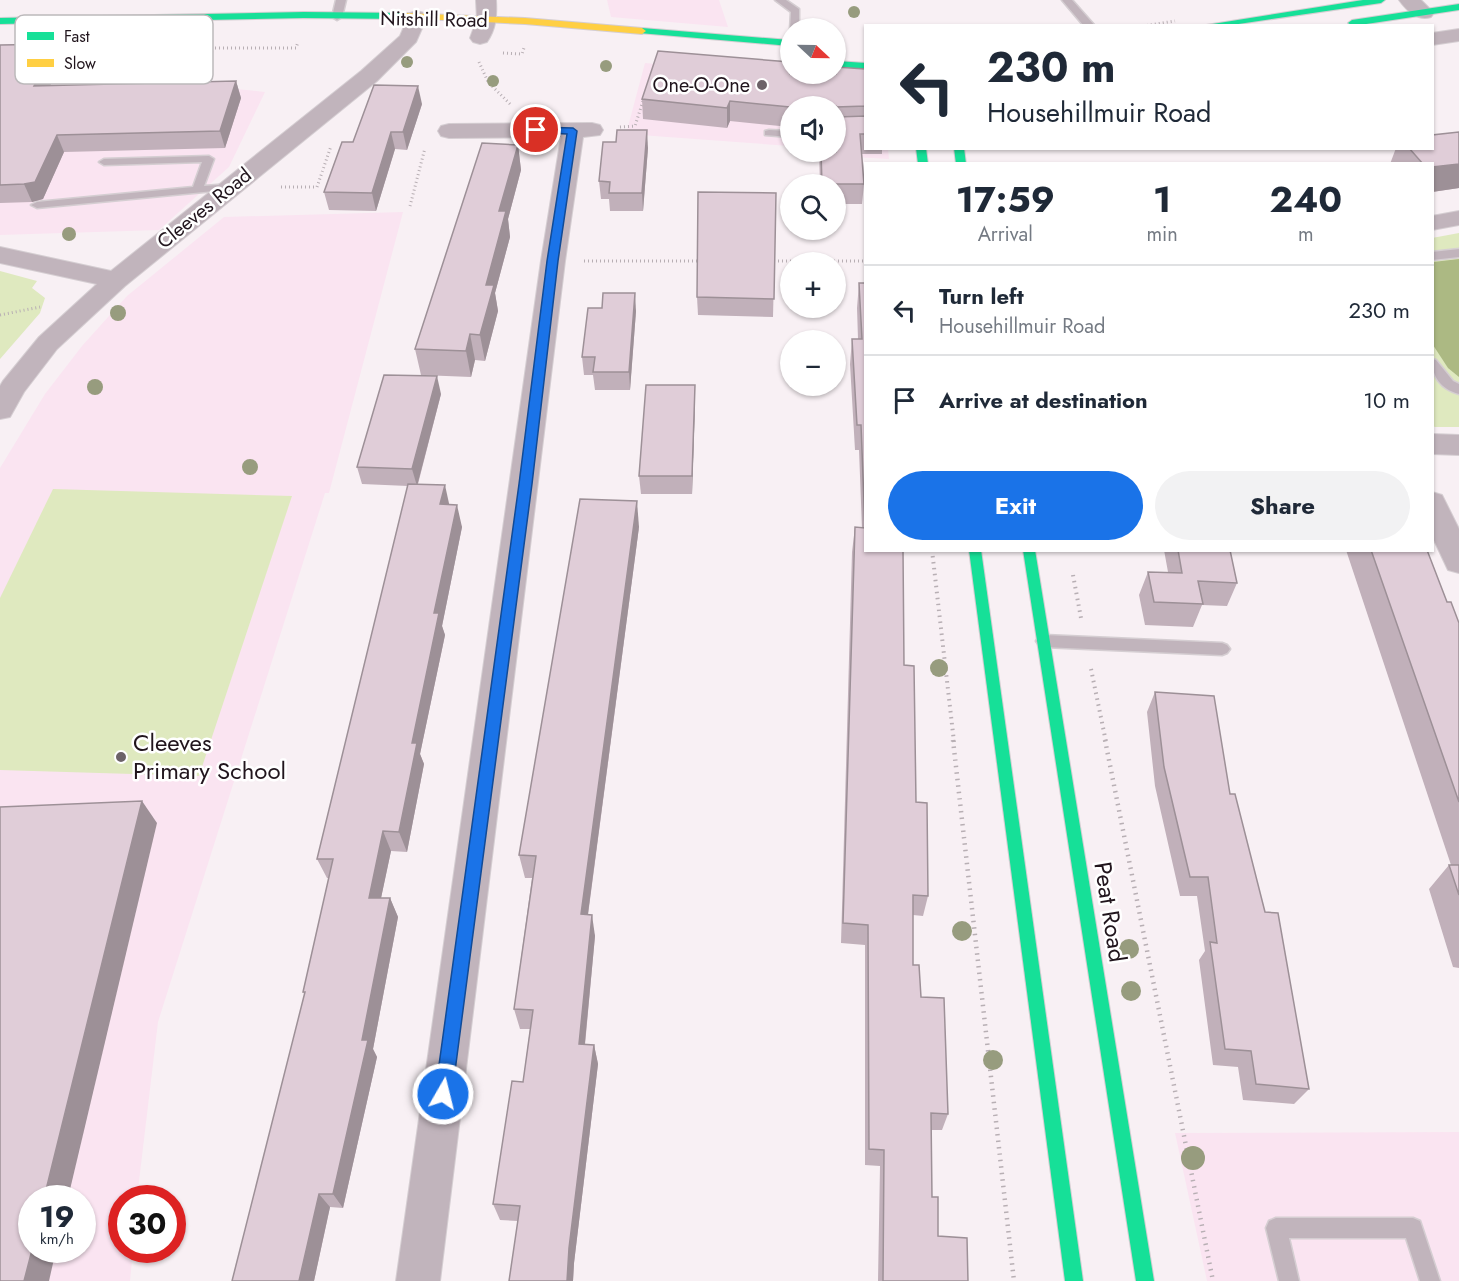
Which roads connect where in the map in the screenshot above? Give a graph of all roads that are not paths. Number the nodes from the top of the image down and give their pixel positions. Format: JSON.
{"nodes":[{"id":1,"x":341,"y":0,"type":"edge"},
{"id":2,"x":780,"y":0,"type":"edge"},
{"id":3,"x":1067,"y":0,"type":"edge"},
{"id":4,"x":1380,"y":0,"type":"edge"},
{"id":5,"x":1417,"y":6,"type":"edge"},
{"id":6,"x":1459,"y":7,"type":"edge"},
{"id":7,"x":337,"y":17,"type":"junction"},
{"id":8,"x":213,"y":18,"type":"edge"},
{"id":9,"x":795,"y":18,"type":"edge"},
{"id":10,"x":0,"y":21,"type":"edge"},
{"id":11,"x":15,"y":21,"type":"edge"},
{"id":12,"x":1088,"y":24,"type":"edge"},
{"id":13,"x":1218,"y":24,"type":"edge"},
{"id":14,"x":1347,"y":24,"type":"edge"},
{"id":15,"x":482,"y":27,"type":"edge"},
{"id":16,"x":409,"y":33,"type":"junction"},
{"id":17,"x":1459,"y":35,"type":"edge"},
{"id":18,"x":1434,"y":39,"type":"edge"},
{"id":19,"x":780,"y":42,"type":"edge"},
{"id":20,"x":846,"y":65,"type":"edge"},
{"id":21,"x":864,"y":66,"type":"edge"},
{"id":22,"x":449,"y":131,"type":"road end"},
{"id":23,"x":769,"y":133,"type":"dead end"},
{"id":24,"x":780,"y":134,"type":"edge"},
{"id":25,"x":104,"y":162,"type":"dead end"},
{"id":26,"x":231,"y":187,"type":"junction"},
{"id":27,"x":197,"y":191,"type":"junction"},
{"id":28,"x":37,"y":205,"type":"dead end"},
{"id":29,"x":1459,"y":218,"type":"edge"},
{"id":30,"x":1434,"y":223,"type":"edge"},
{"id":31,"x":1459,"y":253,"type":"edge"},
{"id":32,"x":0,"y":255,"type":"edge"},
{"id":33,"x":1434,"y":256,"type":"edge"},
{"id":34,"x":116,"y":280,"type":"junction"},
{"id":35,"x":1434,"y":366,"type":"edge"},
{"id":36,"x":1459,"y":390,"type":"edge"},
{"id":37,"x":0,"y":410,"type":"edge"},
{"id":38,"x":1434,"y":444,"type":"edge"},
{"id":39,"x":1459,"y":445,"type":"edge"},
{"id":40,"x":1434,"y":506,"type":"edge"},
{"id":41,"x":975,"y":552,"type":"edge"},
{"id":42,"x":1029,"y":552,"type":"edge"},
{"id":43,"x":1459,"y":562,"type":"edge"},
{"id":44,"x":1044,"y":641,"type":"junction"},
{"id":45,"x":1222,"y":649,"type":"dead end"},
{"id":46,"x":418,"y":1281,"type":"edge"},
{"id":47,"x":1074,"y":1281,"type":"edge"},
{"id":48,"x":1145,"y":1281,"type":"edge"},
{"id":49,"x":1289,"y":1281,"type":"edge"},
{"id":50,"x":1430,"y":1281,"type":"edge"}],
"edges":[{"from":1,"to":7,"type":"lane"},
{"from":2,"to":9,"type":"lane"},
{"from":3,"to":12,"type":"lane"},
{"from":4,"to":13,"type":"main road"},
{"from":5,"to":6,"type":"main road"},
{"from":5,"to":14,"type":"main road"},
{"from":7,"to":8,"type":"main road","name":"Nitshill Road"},
{"from":7,"to":16,"type":"main road","name":"Nitshill Road"},
{"from":10,"to":11,"type":"main road","name":"Nitshill Road"},
{"from":15,"to":16,"type":"main road","name":"Nitshill Road"},
{"from":15,"to":19,"type":"main road","name":"Nitshill Road"},
{"from":16,"to":26,"type":"street","name":"Cleeves Road"},
{"from":17,"to":18,"type":"street"},
{"from":20,"to":21,"type":"main road"},
{"from":22,"to":46,"type":"street"},
{"from":23,"to":24,"type":"lane"},
{"from":25,"to":27,"type":"lane"},
{"from":26,"to":27,"type":"lane"},
{"from":26,"to":34,"type":"street","name":"Cleeves Road"},
{"from":27,"to":28,"type":"lane"},
{"from":29,"to":30,"type":"street"},
{"from":31,"to":33,"type":"lane"},
{"from":32,"to":34,"type":"street"},
{"from":34,"to":37,"type":"street","name":"Cleeves Road"},
{"from":35,"to":36,"type":"lane"},
{"from":38,"to":39,"type":"street"},
{"from":40,"to":43,"type":"street"},
{"from":41,"to":47,"type":"main road"},
{"from":42,"to":44,"type":"main road","name":"Peat Road"},
{"from":44,"to":45,"type":"lane"},
{"from":44,"to":48,"type":"main road","name":"Peat Road"},
{"from":49,"to":50,"type":"lane"}]}
